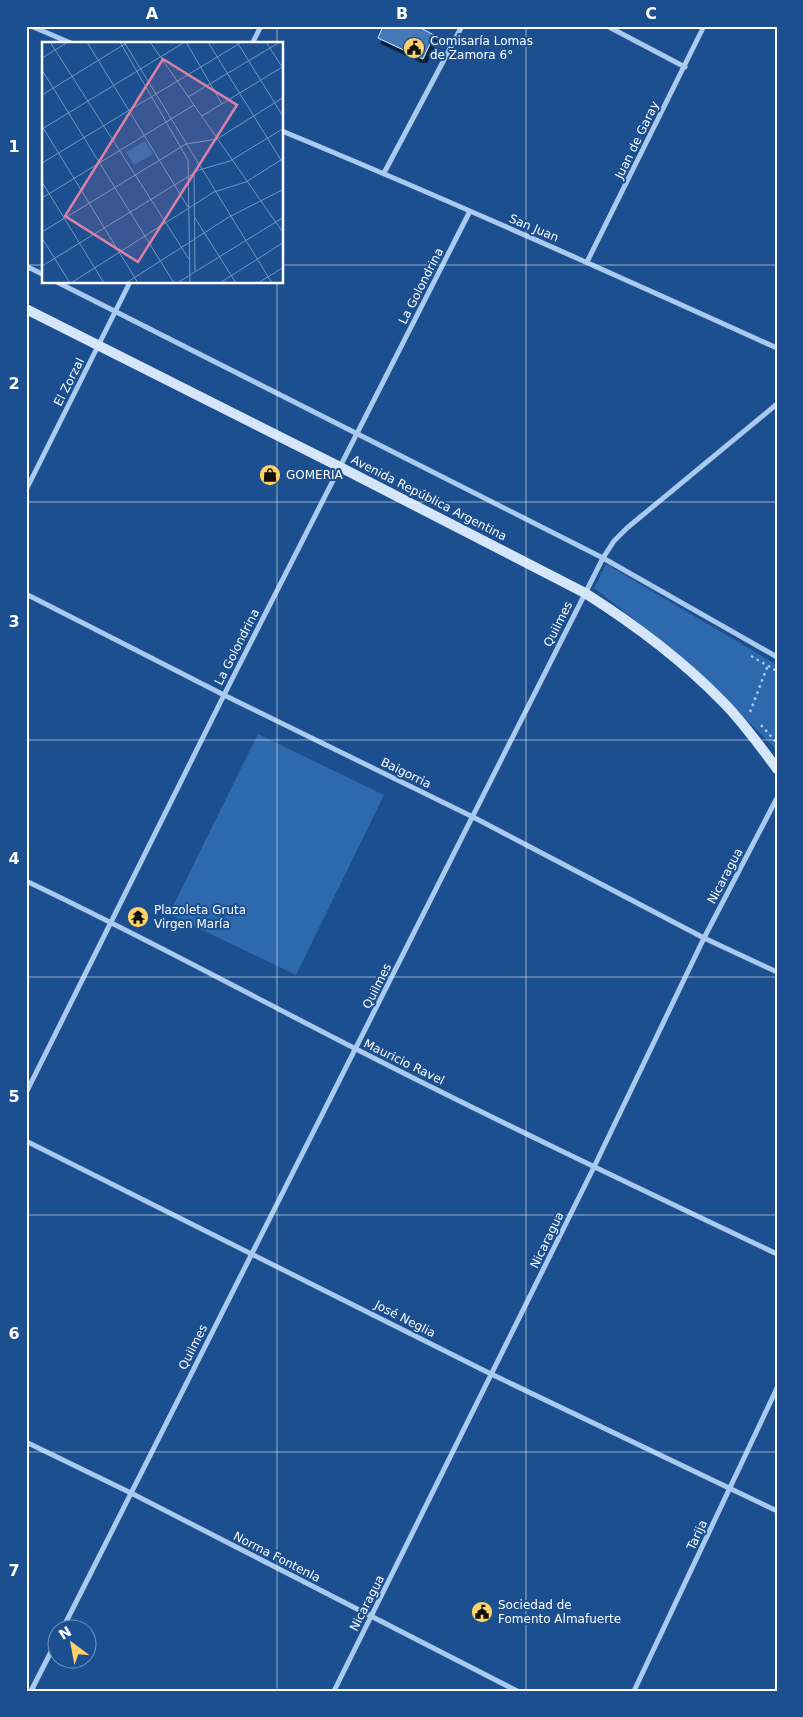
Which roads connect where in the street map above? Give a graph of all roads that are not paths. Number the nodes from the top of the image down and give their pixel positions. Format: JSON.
{"nodes":[{"id":1,"x":31,"y":26,"type":"edge"},
{"id":2,"x":261,"y":26,"type":"edge"},
{"id":3,"x":462,"y":26,"type":"edge"},
{"id":4,"x":607,"y":26,"type":"edge"},
{"id":5,"x":704,"y":26,"type":"edge"},
{"id":6,"x":68,"y":42,"type":"edge"},
{"id":7,"x":253,"y":42,"type":"edge"},
{"id":8,"x":685,"y":66,"type":"junction"},
{"id":9,"x":284,"y":132,"type":"edge"},
{"id":10,"x":384,"y":173,"type":"junction"},
{"id":11,"x":470,"y":211,"type":"junction"},
{"id":12,"x":587,"y":262,"type":"junction"},
{"id":13,"x":26,"y":266,"type":"edge"},
{"id":14,"x":42,"y":274,"type":"edge"},
{"id":15,"x":62,"y":284,"type":"edge"},
{"id":16,"x":129,"y":284,"type":"edge"},
{"id":17,"x":26,"y":309,"type":"edge"},
{"id":18,"x":115,"y":312,"type":"junction"},
{"id":19,"x":98,"y":346,"type":"junction"},
{"id":20,"x":777,"y":348,"type":"edge"},
{"id":21,"x":777,"y":404,"type":"edge"},
{"id":22,"x":357,"y":434,"type":"junction"},
{"id":23,"x":340,"y":467,"type":"junction"},
{"id":24,"x":26,"y":490,"type":"edge"},
{"id":25,"x":603,"y":558,"type":"junction"},
{"id":26,"x":584,"y":593,"type":"junction"},
{"id":27,"x":26,"y":594,"type":"edge"},
{"id":28,"x":777,"y":657,"type":"edge"},
{"id":29,"x":224,"y":695,"type":"junction"},
{"id":30,"x":777,"y":769,"type":"edge"},
{"id":31,"x":777,"y":798,"type":"edge"},
{"id":32,"x":473,"y":817,"type":"junction"},
{"id":33,"x":26,"y":881,"type":"edge"},
{"id":34,"x":111,"y":921,"type":"junction"},
{"id":35,"x":704,"y":938,"type":"junction"},
{"id":36,"x":777,"y":972,"type":"edge"},
{"id":37,"x":356,"y":1049,"type":"junction"},
{"id":38,"x":26,"y":1093,"type":"edge"},
{"id":39,"x":26,"y":1141,"type":"edge"},
{"id":40,"x":594,"y":1167,"type":"junction"},
{"id":41,"x":251,"y":1254,"type":"junction"},
{"id":42,"x":777,"y":1254,"type":"edge"},
{"id":43,"x":491,"y":1374,"type":"junction"},
{"id":44,"x":777,"y":1388,"type":"edge"},
{"id":45,"x":26,"y":1442,"type":"edge"},
{"id":46,"x":730,"y":1489,"type":"junction"},
{"id":47,"x":130,"y":1493,"type":"junction"},
{"id":48,"x":777,"y":1511,"type":"edge"},
{"id":49,"x":371,"y":1616,"type":"junction"},
{"id":50,"x":67,"y":1620,"type":"edge"},
{"id":51,"x":48,"y":1658,"type":"edge"},
{"id":52,"x":31,"y":1691,"type":"edge"},
{"id":53,"x":334,"y":1691,"type":"edge"},
{"id":54,"x":517,"y":1691,"type":"edge"},
{"id":55,"x":634,"y":1691,"type":"edge"}],
"edges":[{"from":1,"to":6,"type":"street"},
{"from":2,"to":7,"type":"street"},
{"from":3,"to":10,"type":"street"},
{"from":4,"to":8,"type":"street"},
{"from":5,"to":8,"type":"street","name":"Juan de Garay"},
{"from":8,"to":12,"type":"street","name":"Juan de Garay"},
{"from":9,"to":10,"type":"street","name":"San Juan"},
{"from":10,"to":11,"type":"street","name":"San Juan"},
{"from":11,"to":12,"type":"street","name":"San Juan"},
{"from":11,"to":22,"type":"street","name":"La Golondrina"},
{"from":12,"to":20,"type":"street","name":"San Juan"},
{"from":13,"to":14,"type":"street"},
{"from":15,"to":18,"type":"street","name":"Avenida República Argentina"},
{"from":16,"to":18,"type":"street","name":"El Zorzal"},
{"from":17,"to":19,"type":"main road","name":"Avenida República Argentina"},
{"from":18,"to":19,"type":"street","name":"El Zorzal"},
{"from":18,"to":22,"type":"street","name":"Avenida República Argentina"},
{"from":19,"to":23,"type":"main road","name":"Avenida República Argentina"},
{"from":19,"to":24,"type":"street","name":"El Zorzal"},
{"from":21,"to":25,"type":"street","name":"Quilmes"},
{"from":22,"to":23,"type":"street","name":"La Golondrina"},
{"from":22,"to":25,"type":"street","name":"Avenida República Argentina"},
{"from":23,"to":26,"type":"main road","name":"Avenida República Argentina"},
{"from":23,"to":29,"type":"street","name":"La Golondrina"},
{"from":25,"to":26,"type":"street","name":"Quilmes"},
{"from":25,"to":28,"type":"street","name":"Avenida República Argentina"},
{"from":26,"to":30,"type":"main road","name":"Avenida República Argentina"},
{"from":26,"to":32,"type":"street","name":"Quilmes"},
{"from":27,"to":29,"type":"street","name":"Baigorria"},
{"from":29,"to":32,"type":"street","name":"Baigorria"},
{"from":29,"to":34,"type":"street","name":"La Golondrina"},
{"from":31,"to":35,"type":"street","name":"Nicaragua"},
{"from":32,"to":35,"type":"street","name":"Baigorria"},
{"from":32,"to":37,"type":"street","name":"Quilmes"},
{"from":33,"to":34,"type":"street","name":"Mauricio Ravel"},
{"from":34,"to":37,"type":"street","name":"Mauricio Ravel"},
{"from":34,"to":38,"type":"street","name":"La Golondrina"},
{"from":35,"to":36,"type":"street","name":"Baigorria"},
{"from":35,"to":40,"type":"street","name":"Nicaragua"},
{"from":37,"to":40,"type":"street","name":"Mauricio Ravel"},
{"from":37,"to":41,"type":"street","name":"Quilmes"},
{"from":39,"to":41,"type":"street","name":"José Neglia"},
{"from":40,"to":42,"type":"street","name":"Mauricio Ravel"},
{"from":40,"to":43,"type":"street","name":"Nicaragua"},
{"from":41,"to":43,"type":"street","name":"José Neglia"},
{"from":41,"to":47,"type":"street","name":"Quilmes"},
{"from":43,"to":46,"type":"street","name":"José Neglia"},
{"from":43,"to":49,"type":"street","name":"Nicaragua"},
{"from":44,"to":46,"type":"street","name":"Tarija"},
{"from":45,"to":47,"type":"street","name":"Norma Fontenla"},
{"from":46,"to":48,"type":"street","name":"José Neglia"},
{"from":46,"to":55,"type":"street","name":"Tarija"},
{"from":47,"to":49,"type":"street","name":"Norma Fontenla"},
{"from":47,"to":50,"type":"street","name":"Quilmes"},
{"from":49,"to":53,"type":"street","name":"Nicaragua"},
{"from":49,"to":54,"type":"street","name":"Norma Fontenla"},
{"from":51,"to":52,"type":"street"}]}
